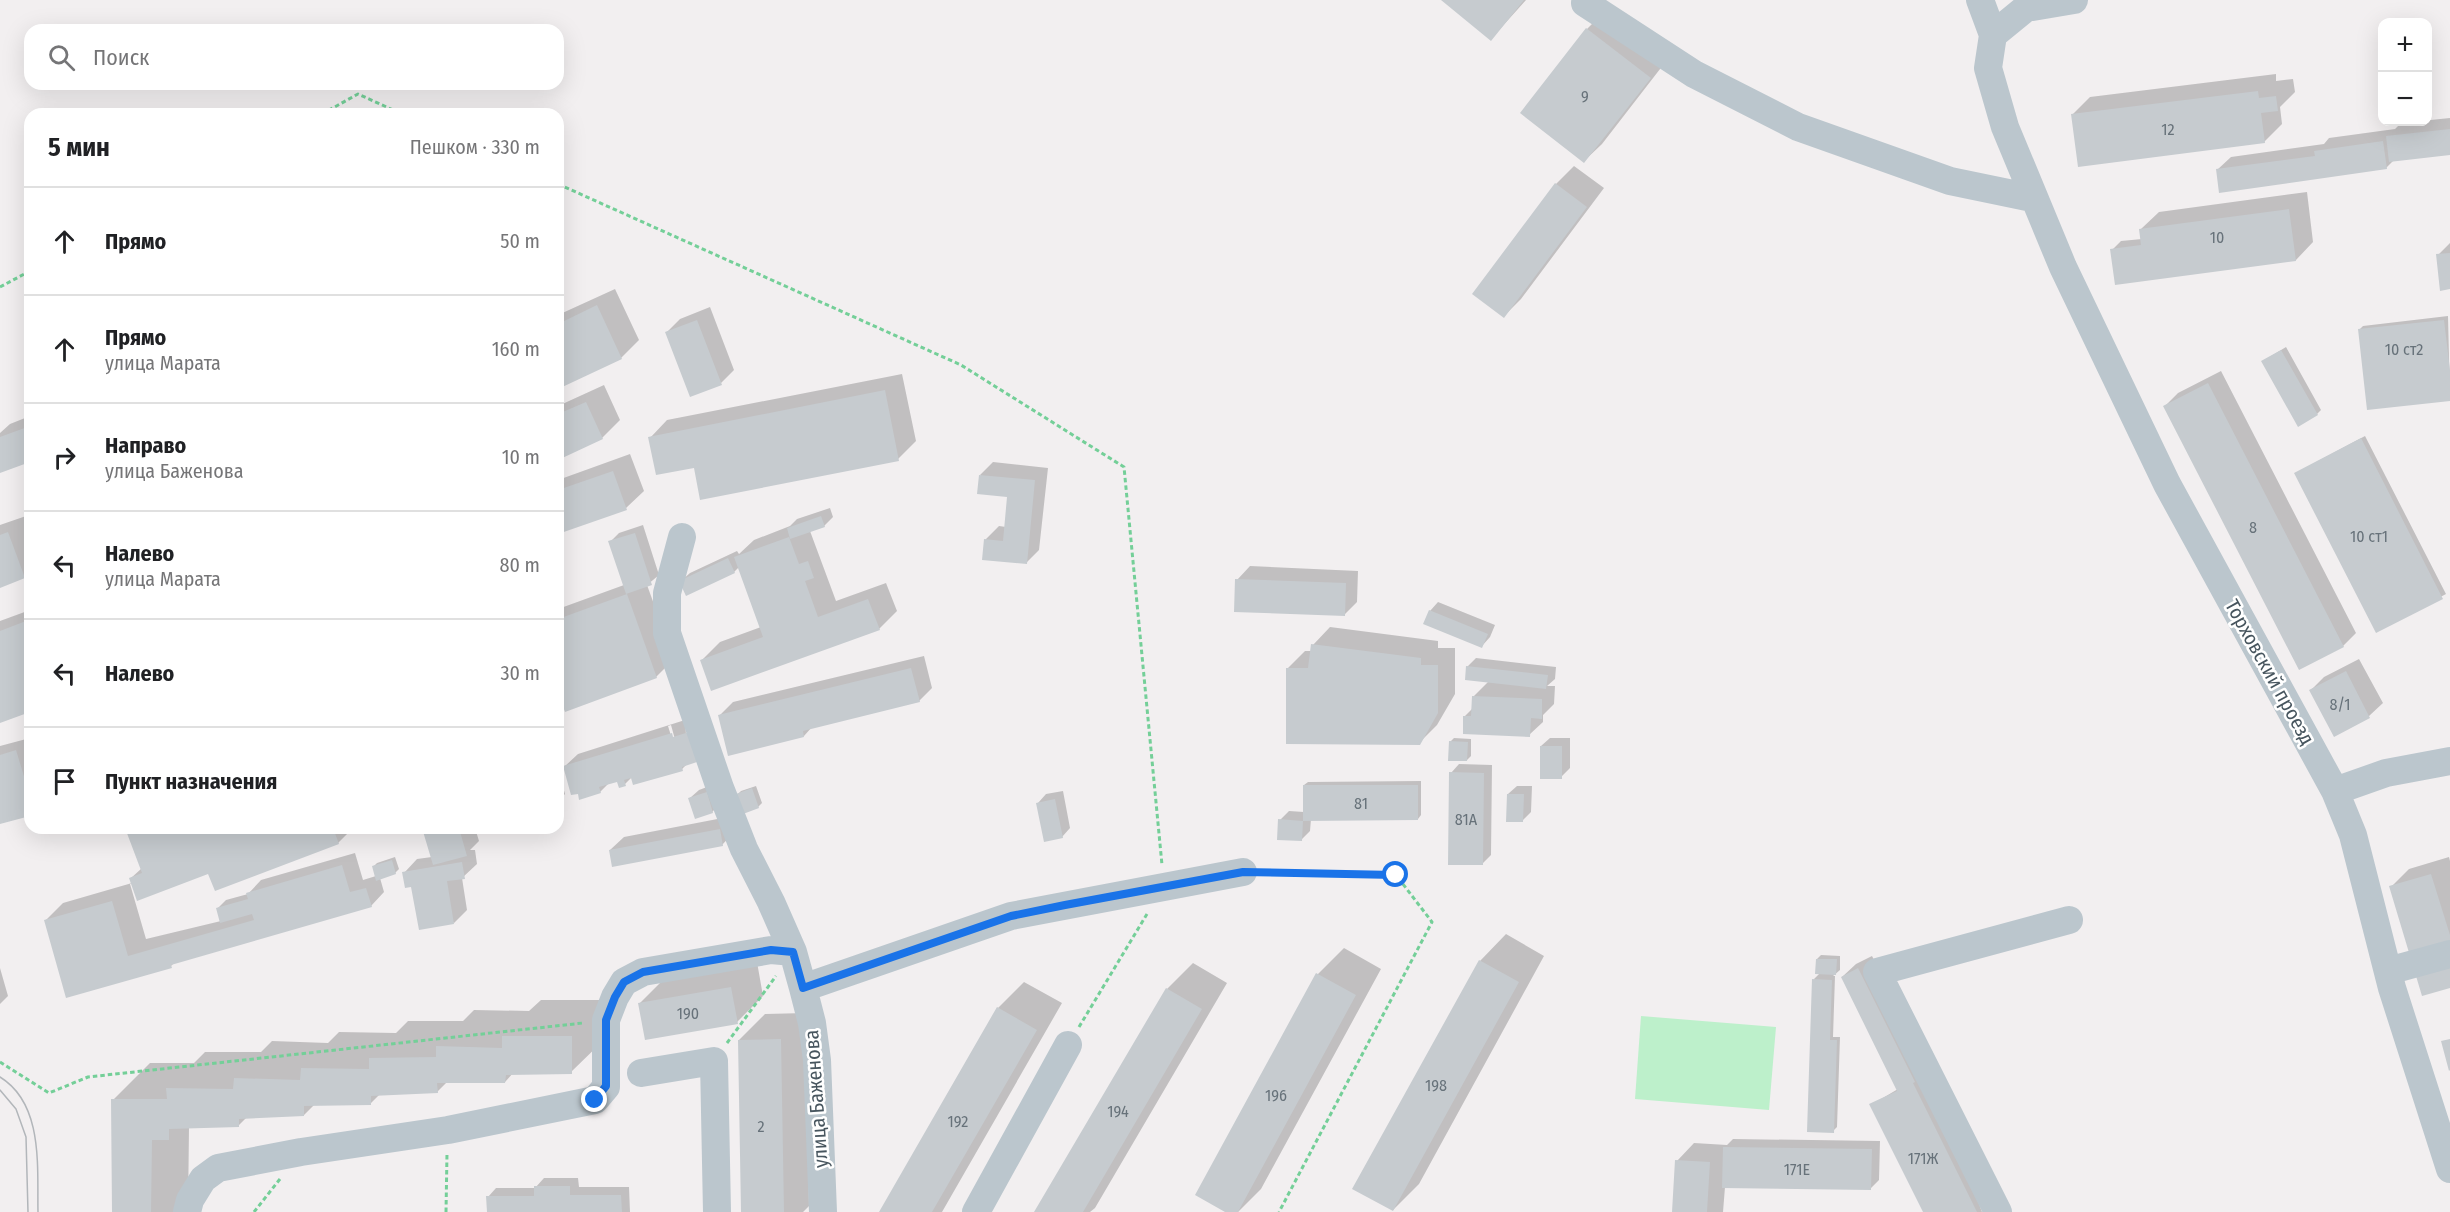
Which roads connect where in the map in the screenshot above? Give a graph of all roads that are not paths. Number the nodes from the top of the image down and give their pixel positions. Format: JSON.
{"nodes":[{"id":1,"x":1980,"y":0,"type":"edge"},
{"id":2,"x":2074,"y":0,"type":"edge"},
{"id":3,"x":1585,"y":3,"type":"dead end"},
{"id":4,"x":1993,"y":35,"type":"junction"},
{"id":5,"x":2032,"y":198,"type":"junction"},
{"id":6,"x":682,"y":537,"type":"dead end"},
{"id":7,"x":2450,"y":761,"type":"edge"},
{"id":8,"x":2334,"y":791,"type":"junction"},
{"id":9,"x":1243,"y":872,"type":"road end"},
{"id":10,"x":2069,"y":920,"type":"dead end"},
{"id":11,"x":793,"y":952,"type":"junction"},
{"id":12,"x":2450,"y":954,"type":"edge"},
{"id":13,"x":2388,"y":971,"type":"junction"},
{"id":14,"x":803,"y":988,"type":"junction"},
{"id":15,"x":1068,"y":1045,"type":"road end"},
{"id":16,"x":641,"y":1073,"type":"dead end"},
{"id":17,"x":2450,"y":1169,"type":"edge"},
{"id":18,"x":187,"y":1212,"type":"edge"},
{"id":19,"x":717,"y":1212,"type":"edge"},
{"id":20,"x":823,"y":1212,"type":"edge"},
{"id":21,"x":976,"y":1212,"type":"edge"},
{"id":22,"x":1998,"y":1212,"type":"edge"}],
"edges":[{"from":1,"to":4,"type":"street"},
{"from":2,"to":4,"type":"street"},
{"from":3,"to":5,"type":"street"},
{"from":4,"to":5,"type":"street","name":"Торховский проезд"},
{"from":5,"to":8,"type":"street","name":"Торховский проезд"},
{"from":6,"to":11,"type":"street","name":"улица Баженова"},
{"from":7,"to":8,"type":"street"},
{"from":8,"to":13,"type":"street","name":"Торховский проезд"},
{"from":9,"to":14,"type":"street"},
{"from":10,"to":22,"type":"street"},
{"from":11,"to":14,"type":"street","name":"улица Баженова"},
{"from":11,"to":18,"type":"street"},
{"from":12,"to":13,"type":"street"},
{"from":13,"to":17,"type":"street","name":"Торховский проезд"},
{"from":14,"to":20,"type":"street","name":"улица Баженова"},
{"from":15,"to":21,"type":"street"},
{"from":16,"to":19,"type":"street"}]}
